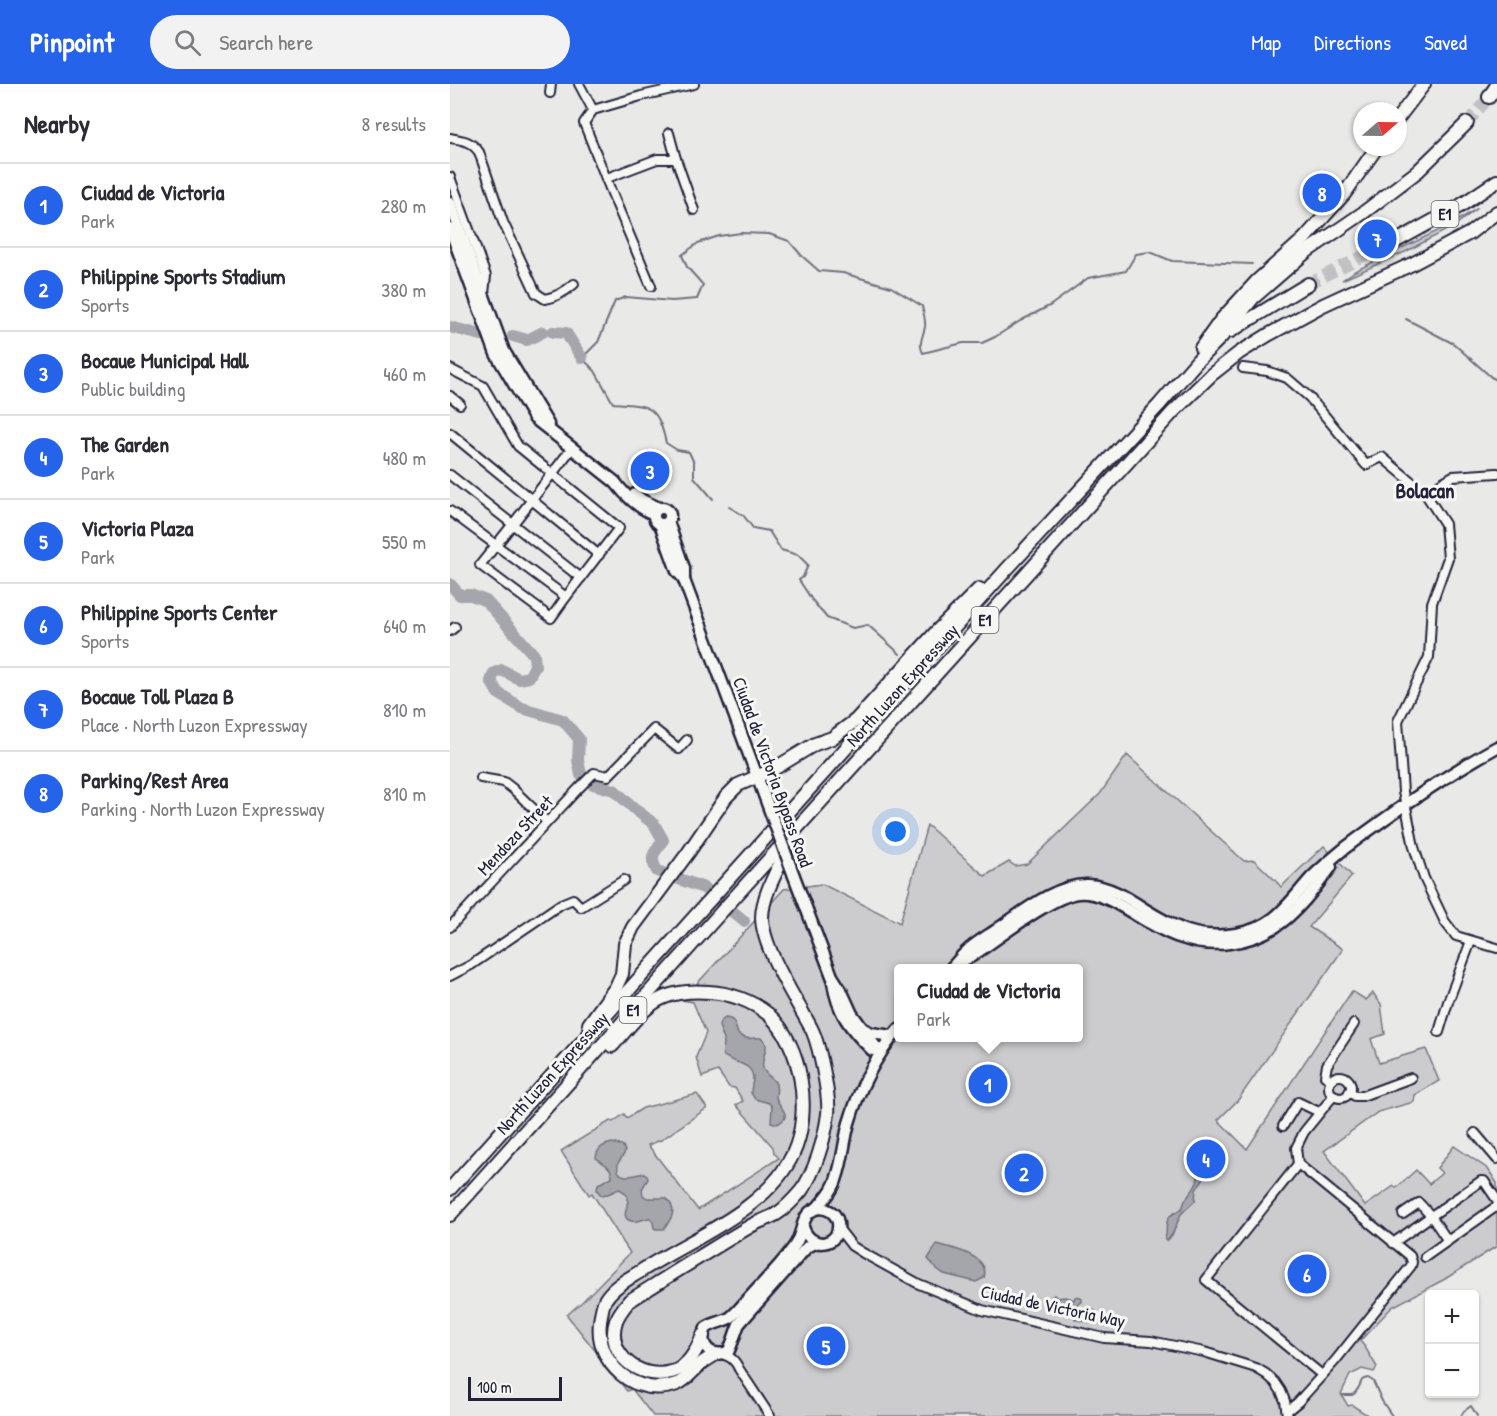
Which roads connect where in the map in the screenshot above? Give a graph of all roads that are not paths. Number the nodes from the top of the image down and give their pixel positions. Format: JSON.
{"nodes":[{"id":1,"x":551,"y":84,"type":"edge"},
{"id":2,"x":579,"y":84,"type":"edge"},
{"id":3,"x":694,"y":84,"type":"edge"},
{"id":4,"x":1424,"y":84,"type":"edge"},
{"id":5,"x":1497,"y":85,"type":"edge"},
{"id":6,"x":550,"y":93,"type":"dead end"},
{"id":7,"x":1489,"y":97,"type":"tunnel mouth"},
{"id":8,"x":1407,"y":106,"type":"edge"},
{"id":9,"x":593,"y":110,"type":"junction"},
{"id":10,"x":1467,"y":123,"type":"tunnel mouth"},
{"id":11,"x":669,"y":133,"type":"dead end"},
{"id":12,"x":450,"y":138,"type":"edge"},
{"id":13,"x":1371,"y":156,"type":"edge"},
{"id":14,"x":676,"y":159,"type":"junction"},
{"id":15,"x":450,"y":177,"type":"edge"},
{"id":16,"x":606,"y":178,"type":"junction"},
{"id":17,"x":1497,"y":181,"type":"edge"},
{"id":18,"x":450,"y":203,"type":"edge"},
{"id":19,"x":694,"y":210,"type":"dead end"},
{"id":20,"x":1497,"y":212,"type":"edge"},
{"id":21,"x":450,"y":230,"type":"edge"},
{"id":22,"x":1391,"y":244,"type":"tunnel mouth"},
{"id":23,"x":574,"y":284,"type":"dead end"},
{"id":24,"x":1308,"y":284,"type":"tunnel mouth"},
{"id":25,"x":651,"y":286,"type":"dead end"},
{"id":26,"x":484,"y":295,"type":"junction"},
{"id":27,"x":488,"y":319,"type":"junction"},
{"id":28,"x":1222,"y":336,"type":"junction"},
{"id":29,"x":1243,"y":368,"type":"dead end"},
{"id":30,"x":450,"y":369,"type":"edge"},
{"id":31,"x":450,"y":396,"type":"edge"},
{"id":32,"x":460,"y":404,"type":"dead end"},
{"id":33,"x":1159,"y":405,"type":"junction"},
{"id":34,"x":450,"y":433,"type":"edge"},
{"id":35,"x":572,"y":448,"type":"junction"},
{"id":36,"x":1497,"y":473,"type":"edge"},
{"id":37,"x":552,"y":474,"type":"junction"},
{"id":38,"x":450,"y":475,"type":"edge"},
{"id":39,"x":1425,"y":493,"type":"junction"},
{"id":40,"x":532,"y":500,"type":"junction"},
{"id":41,"x":450,"y":511,"type":"edge"},
{"id":42,"x":513,"y":524,"type":"junction"},
{"id":43,"x":496,"y":546,"type":"junction"},
{"id":44,"x":599,"y":555,"type":"junction"},
{"id":45,"x":1007,"y":569,"type":"junction"},
{"id":46,"x":581,"y":578,"type":"junction"},
{"id":47,"x":566,"y":597,"type":"junction"},
{"id":48,"x":687,"y":740,"type":"dead end"},
{"id":49,"x":1497,"y":747,"type":"edge"},
{"id":50,"x":757,"y":776,"type":"junction"},
{"id":51,"x":481,"y":778,"type":"dead end"},
{"id":52,"x":1406,"y":805,"type":"junction"},
{"id":53,"x":547,"y":822,"type":"junction"},
{"id":54,"x":797,"y":828,"type":"junction"},
{"id":55,"x":624,"y":880,"type":"dead end"},
{"id":56,"x":450,"y":927,"type":"edge"},
{"id":57,"x":1471,"y":941,"type":"junction"},
{"id":58,"x":1497,"y":948,"type":"edge"},
{"id":59,"x":958,"y":964,"type":"edge"},
{"id":60,"x":450,"y":976,"type":"edge"},
{"id":61,"x":1354,"y":1024,"type":"dead end"},
{"id":62,"x":858,"y":1030,"type":"junction"},
{"id":63,"x":1438,"y":1032,"type":"dead end"},
{"id":64,"x":894,"y":1033,"type":"edge"},
{"id":65,"x":894,"y":1034,"type":"edge"},
{"id":66,"x":880,"y":1055,"type":"junction"},
{"id":67,"x":871,"y":1070,"type":"junction"},
{"id":68,"x":551,"y":1077,"type":"junction"},
{"id":69,"x":1411,"y":1078,"type":"dead end"},
{"id":70,"x":1332,"y":1080,"type":"junction"},
{"id":71,"x":1349,"y":1092,"type":"junction"},
{"id":72,"x":1334,"y":1095,"type":"junction"},
{"id":73,"x":553,"y":1099,"type":"junction"},
{"id":74,"x":1319,"y":1112,"type":"junction"},
{"id":75,"x":1283,"y":1126,"type":"dead end"},
{"id":76,"x":1475,"y":1133,"type":"dead end"},
{"id":77,"x":1497,"y":1159,"type":"edge"},
{"id":78,"x":1298,"y":1164,"type":"junction"},
{"id":79,"x":837,"y":1179,"type":"junction"},
{"id":80,"x":450,"y":1189,"type":"edge"},
{"id":81,"x":1497,"y":1200,"type":"edge"},
{"id":82,"x":1497,"y":1206,"type":"edge"},
{"id":83,"x":817,"y":1208,"type":"junction"},
{"id":84,"x":1403,"y":1214,"type":"dead end"},
{"id":85,"x":450,"y":1215,"type":"edge"},
{"id":86,"x":1431,"y":1216,"type":"junction"},
{"id":87,"x":837,"y":1224,"type":"junction"},
{"id":88,"x":803,"y":1227,"type":"junction"},
{"id":89,"x":1448,"y":1241,"type":"junction"},
{"id":90,"x":816,"y":1243,"type":"junction"},
{"id":91,"x":1393,"y":1243,"type":"junction"},
{"id":92,"x":1425,"y":1257,"type":"dead end"},
{"id":93,"x":735,"y":1321,"type":"junction"},
{"id":94,"x":703,"y":1335,"type":"junction"},
{"id":95,"x":719,"y":1354,"type":"junction"},
{"id":96,"x":1322,"y":1376,"type":"junction"},
{"id":97,"x":1287,"y":1414,"type":"edge"},
{"id":98,"x":770,"y":1416,"type":"edge"}],
"edges":[{"from":1,"to":6,"type":"street"},
{"from":2,"to":9,"type":"street"},
{"from":3,"to":9,"type":"street"},
{"from":4,"to":8,"type":"highway"},
{"from":5,"to":7,"type":"highway"},
{"from":9,"to":16,"type":"street"},
{"from":10,"to":28,"type":"highway","name":"North Luzon Expressway","number":"E1"},
{"from":11,"to":14,"type":"street"},
{"from":12,"to":23,"type":"street"},
{"from":13,"to":33,"type":"highway"},
{"from":14,"to":16,"type":"street"},
{"from":14,"to":19,"type":"street"},
{"from":15,"to":26,"type":"street"},
{"from":16,"to":25,"type":"street"},
{"from":17,"to":22,"type":"highway","number":"E1"},
{"from":18,"to":26,"type":"main road"},
{"from":20,"to":54,"type":"highway","name":"North Luzon Expressway","number":"E1"},
{"from":21,"to":27,"type":"main road"},
{"from":24,"to":28,"type":"highway","name":"North Luzon Expressway","number":"E1"},
{"from":26,"to":27,"type":"main road"},
{"from":27,"to":35,"type":"main road"},
{"from":28,"to":33,"type":"highway","name":"North Luzon Expressway","number":"E1"},
{"from":29,"to":39,"type":"street"},
{"from":30,"to":37,"type":"street"},
{"from":31,"to":32,"type":"street"},
{"from":33,"to":45,"type":"highway","name":"North Luzon Expressway","number":"E1"},
{"from":34,"to":40,"type":"street"},
{"from":35,"to":37,"type":"street"},
{"from":35,"to":50,"type":"main road","name":"Ciudad de Victoria Bypass Road"},
{"from":36,"to":39,"type":"street"},
{"from":37,"to":40,"type":"street"},
{"from":37,"to":44,"type":"street"},
{"from":38,"to":42,"type":"street"},
{"from":39,"to":52,"type":"street"},
{"from":40,"to":42,"type":"street"},
{"from":40,"to":44,"type":"street"},
{"from":41,"to":43,"type":"street"},
{"from":42,"to":43,"type":"street"},
{"from":42,"to":46,"type":"street"},
{"from":43,"to":47,"type":"street"},
{"from":43,"to":47,"type":"street"},
{"from":44,"to":46,"type":"street"},
{"from":45,"to":50,"type":"highway"},
{"from":45,"to":68,"type":"highway","name":"North Luzon Expressway","number":"E1"},
{"from":46,"to":47,"type":"street"},
{"from":48,"to":53,"type":"street","name":"Mendoza Street"},
{"from":49,"to":52,"type":"main road"},
{"from":50,"to":62,"type":"main road","name":"Ciudad de Victoria Bypass Road","bridge":true},
{"from":50,"to":68,"type":"highway"},
{"from":51,"to":53,"type":"street"},
{"from":52,"to":57,"type":"street"},
{"from":52,"to":59,"type":"main road"},
{"from":53,"to":56,"type":"street","name":"Mendoza Street"},
{"from":54,"to":73,"type":"highway","name":"North Luzon Expressway","number":"E1"},
{"from":54,"to":94,"type":"highway"},
{"from":55,"to":60,"type":"street"},
{"from":57,"to":58,"type":"street"},
{"from":57,"to":63,"type":"street"},
{"from":61,"to":70,"type":"street"},
{"from":62,"to":64,"type":"main road"},
{"from":62,"to":66,"type":"main road","name":"Ciudad de Victoria Bypass Road"},
{"from":62,"to":67,"type":"main road"},
{"from":65,"to":66,"type":"main road"},
{"from":66,"to":67,"type":"main road"},
{"from":67,"to":79,"type":"main road"},
{"from":68,"to":80,"type":"highway","name":"North Luzon Expressway","number":"E1"},
{"from":69,"to":71,"type":"street"},
{"from":70,"to":71,"type":"street"},
{"from":70,"to":72,"type":"street"},
{"from":71,"to":72,"type":"street"},
{"from":72,"to":74,"type":"street"},
{"from":73,"to":85,"type":"highway","name":"North Luzon Expressway","number":"E1"},
{"from":73,"to":95,"type":"highway"},
{"from":74,"to":75,"type":"street"},
{"from":74,"to":78,"type":"street"},
{"from":76,"to":77,"type":"street"},
{"from":78,"to":91,"type":"street"},
{"from":78,"to":96,"type":"street"},
{"from":79,"to":83,"type":"main road"},
{"from":79,"to":87,"type":"main road"},
{"from":81,"to":86,"type":"street"},
{"from":82,"to":89,"type":"street"},
{"from":83,"to":87,"type":"main road"},
{"from":83,"to":88,"type":"main road"},
{"from":84,"to":86,"type":"street"},
{"from":86,"to":89,"type":"street"},
{"from":86,"to":91,"type":"street"},
{"from":87,"to":90,"type":"main road"},
{"from":87,"to":97,"type":"street","name":"Ciudad de Victoria Way"},
{"from":88,"to":90,"type":"main road"},
{"from":88,"to":93,"type":"main road"},
{"from":89,"to":92,"type":"street"},
{"from":90,"to":93,"type":"main road"},
{"from":91,"to":96,"type":"street"},
{"from":93,"to":94,"type":"main road"},
{"from":93,"to":95,"type":"main road"},
{"from":94,"to":95,"type":"main road"},
{"from":95,"to":98,"type":"street"},
{"from":96,"to":97,"type":"street"}]}
